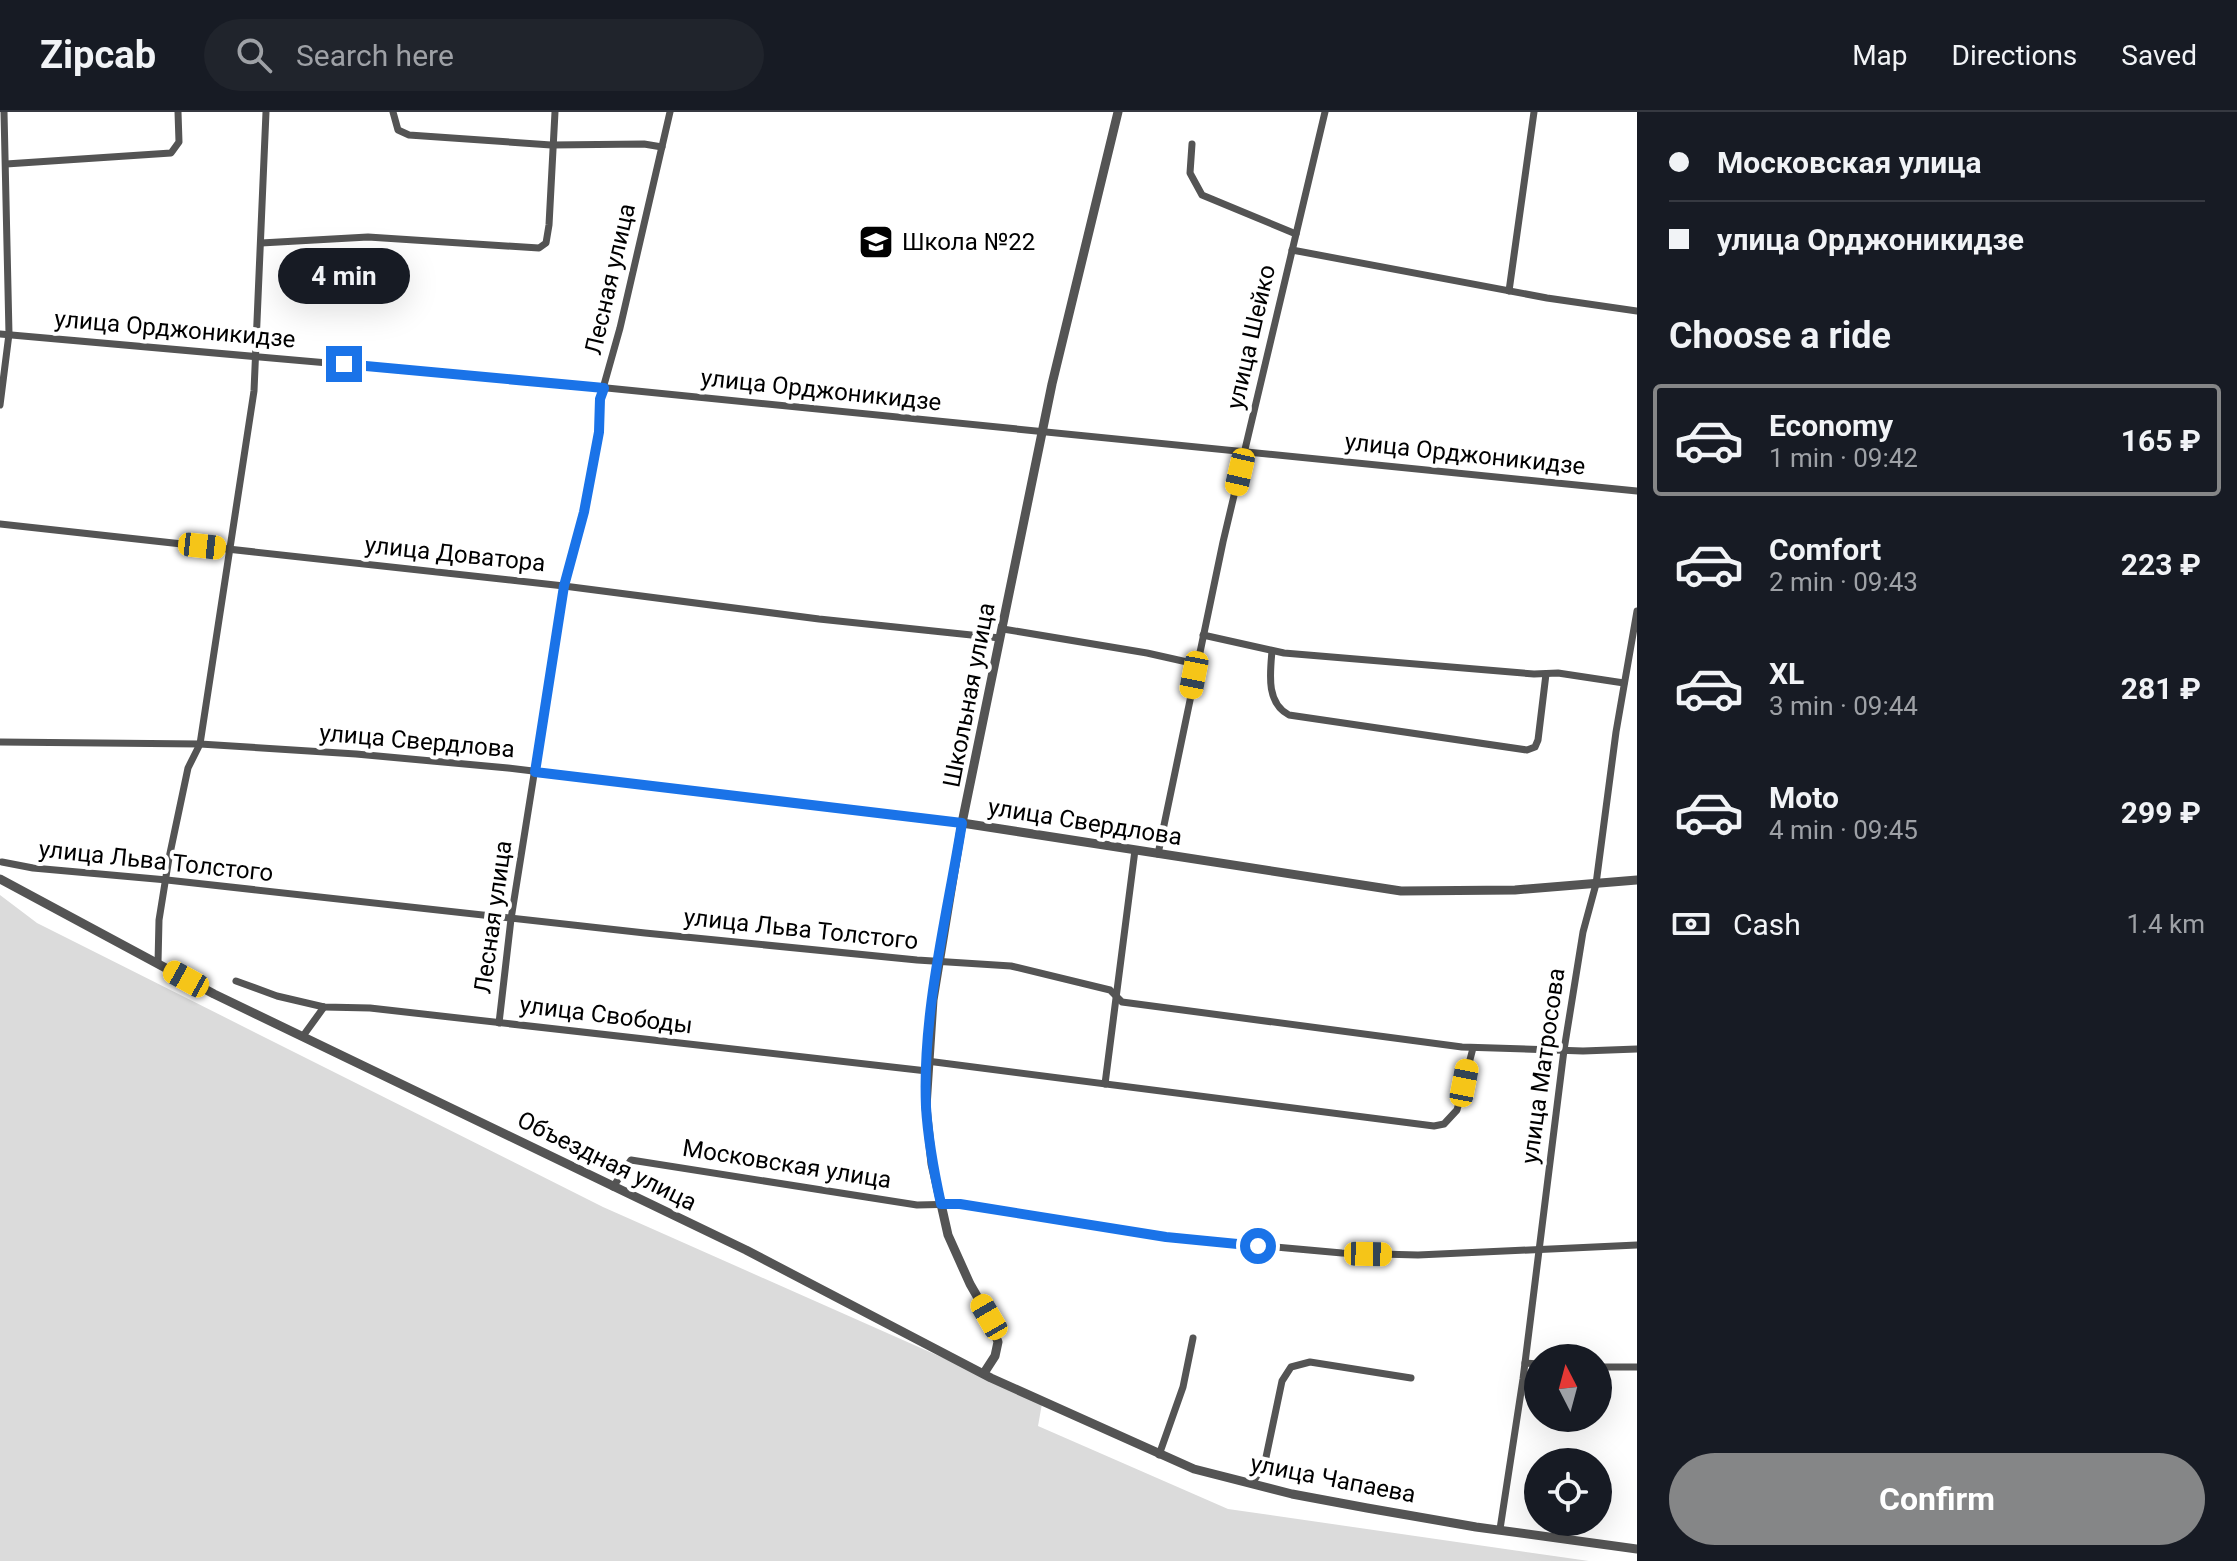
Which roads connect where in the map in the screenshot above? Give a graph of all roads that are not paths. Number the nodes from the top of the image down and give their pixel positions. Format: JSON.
{"nodes":[{"id":1,"x":4,"y":112,"type":"edge"},
{"id":2,"x":178,"y":112,"type":"edge"},
{"id":3,"x":266,"y":112,"type":"edge"},
{"id":4,"x":393,"y":112,"type":"edge"},
{"id":5,"x":555,"y":112,"type":"edge"},
{"id":6,"x":670,"y":112,"type":"edge"},
{"id":7,"x":1118,"y":112,"type":"edge"},
{"id":8,"x":1325,"y":112,"type":"edge"},
{"id":9,"x":1534,"y":112,"type":"edge"},
{"id":10,"x":1192,"y":144,"type":"dead end"},
{"id":11,"x":551,"y":145,"type":"junction"},
{"id":12,"x":662,"y":147,"type":"junction"},
{"id":13,"x":6,"y":164,"type":"junction"},
{"id":14,"x":1296,"y":234,"type":"junction"},
{"id":15,"x":261,"y":243,"type":"junction"},
{"id":16,"x":1292,"y":250,"type":"junction"},
{"id":17,"x":1509,"y":291,"type":"junction"},
{"id":18,"x":1637,"y":311,"type":"edge"},
{"id":19,"x":5,"y":334,"type":"edge"},
{"id":20,"x":257,"y":356,"type":"junction"},
{"id":21,"x":604,"y":388,"type":"junction"},
{"id":22,"x":0,"y":405,"type":"edge"},
{"id":23,"x":1043,"y":432,"type":"junction"},
{"id":24,"x":1244,"y":452,"type":"junction"},
{"id":25,"x":1637,"y":491,"type":"edge"},
{"id":26,"x":0,"y":524,"type":"edge"},
{"id":27,"x":231,"y":549,"type":"junction"},
{"id":28,"x":564,"y":586,"type":"junction"},
{"id":29,"x":1637,"y":611,"type":"edge"},
{"id":30,"x":1002,"y":634,"type":"junction"},
{"id":31,"x":1203,"y":635,"type":"junction"},
{"id":32,"x":1272,"y":651,"type":"junction"},
{"id":33,"x":1196,"y":664,"type":"junction"},
{"id":34,"x":1626,"y":671,"type":"junction"},
{"id":35,"x":1637,"y":672,"type":"edge"},
{"id":36,"x":1546,"y":674,"type":"junction"},
{"id":37,"x":1624,"y":683,"type":"junction"},
{"id":38,"x":0,"y":742,"type":"edge"},
{"id":39,"x":200,"y":744,"type":"junction"},
{"id":40,"x":535,"y":772,"type":"junction"},
{"id":41,"x":962,"y":823,"type":"junction"},
{"id":42,"x":1135,"y":850,"type":"junction"},
{"id":43,"x":1158,"y":854,"type":"junction"},
{"id":44,"x":2,"y":862,"type":"edge"},
{"id":45,"x":0,"y":879,"type":"edge"},
{"id":46,"x":167,"y":880,"type":"junction"},
{"id":47,"x":1637,"y":880,"type":"edge"},
{"id":48,"x":1596,"y":884,"type":"junction"},
{"id":49,"x":511,"y":919,"type":"junction"},
{"id":50,"x":938,"y":962,"type":"junction"},
{"id":51,"x":158,"y":963,"type":"junction"},
{"id":52,"x":236,"y":981,"type":"dead end"},
{"id":53,"x":1117,"y":998,"type":"junction"},
{"id":54,"x":324,"y":1007,"type":"junction"},
{"id":55,"x":499,"y":1023,"type":"junction"},
{"id":56,"x":303,"y":1036,"type":"junction"},
{"id":57,"x":1473,"y":1048,"type":"junction"},
{"id":58,"x":1637,"y":1049,"type":"edge"},
{"id":59,"x":1564,"y":1050,"type":"junction"},
{"id":60,"x":927,"y":1066,"type":"junction"},
{"id":61,"x":1105,"y":1084,"type":"junction"},
{"id":62,"x":613,"y":1187,"type":"junction"},
{"id":63,"x":941,"y":1204,"type":"junction"},
{"id":64,"x":1637,"y":1245,"type":"edge"},
{"id":65,"x":1539,"y":1250,"type":"junction"},
{"id":66,"x":1193,"y":1338,"type":"dead end"},
{"id":67,"x":1527,"y":1344,"type":"edge"},
{"id":68,"x":1612,"y":1367,"type":"edge"},
{"id":69,"x":1637,"y":1367,"type":"edge"},
{"id":70,"x":1524,"y":1370,"type":"edge"},
{"id":71,"x":984,"y":1373,"type":"junction"},
{"id":72,"x":1411,"y":1378,"type":"dead end"},
{"id":73,"x":1036,"y":1398,"type":"joint"},
{"id":74,"x":1159,"y":1455,"type":"junction"},
{"id":75,"x":1252,"y":1484,"type":"junction"},
{"id":76,"x":1500,"y":1529,"type":"junction"},
{"id":77,"x":1637,"y":1549,"type":"edge"}],
"edges":[{"from":1,"to":13,"type":"street"},
{"from":2,"to":13,"type":"street"},
{"from":3,"to":15,"type":"street"},
{"from":4,"to":11,"type":"street"},
{"from":5,"to":11,"type":"street"},
{"from":6,"to":12,"type":"street","name":"Лесная улица"},
{"from":7,"to":23,"type":"street","name":"Школьная улица"},
{"from":8,"to":14,"type":"street","name":"улица Шейко"},
{"from":9,"to":17,"type":"street"},
{"from":10,"to":14,"type":"street"},
{"from":11,"to":12,"type":"street"},
{"from":11,"to":15,"type":"street"},
{"from":12,"to":21,"type":"street","name":"Лесная улица"},
{"from":13,"to":19,"type":"street"},
{"from":14,"to":16,"type":"street","name":"улица Шейко"},
{"from":15,"to":20,"type":"street"},
{"from":16,"to":17,"type":"street"},
{"from":16,"to":24,"type":"street","name":"улица Шейко"},
{"from":17,"to":18,"type":"street"},
{"from":19,"to":20,"type":"street","name":"улица Орджоникидзе"},
{"from":19,"to":22,"type":"street"},
{"from":20,"to":21,"type":"street","name":"улица Орджоникидзе"},
{"from":20,"to":27,"type":"street"},
{"from":21,"to":23,"type":"street","name":"улица Орджоникидзе"},
{"from":21,"to":28,"type":"street","name":"Лесная улица"},
{"from":23,"to":24,"type":"street","name":"улица Орджоникидзе"},
{"from":23,"to":30,"type":"street","name":"Школьная улица"},
{"from":24,"to":25,"type":"street","name":"улица Орджоникидзе"},
{"from":24,"to":31,"type":"street","name":"улица Шейко"},
{"from":26,"to":27,"type":"street","name":"улица Доватора"},
{"from":27,"to":28,"type":"street","name":"улица Доватора"},
{"from":27,"to":39,"type":"street"},
{"from":28,"to":30,"type":"street","name":"улица Доватора"},
{"from":28,"to":40,"type":"street","name":"Лесная улица"},
{"from":29,"to":34,"type":"street","name":"улица Матросова"},
{"from":30,"to":33,"type":"street","name":"улица Доватора"},
{"from":30,"to":41,"type":"street","name":"Школьная улица"},
{"from":31,"to":32,"type":"street"},
{"from":31,"to":33,"type":"street","name":"улица Шейко"},
{"from":32,"to":36,"type":"street"},
{"from":32,"to":36,"type":"street"},
{"from":33,"to":43,"type":"street","name":"улица Шейко"},
{"from":34,"to":35,"type":"street"},
{"from":34,"to":37,"type":"street","name":"улица Матросова"},
{"from":36,"to":37,"type":"street"},
{"from":37,"to":48,"type":"street","name":"улица Матросова"},
{"from":38,"to":39,"type":"street","name":"улица Свердлова"},
{"from":39,"to":40,"type":"street","name":"улица Свердлова"},
{"from":39,"to":46,"type":"street"},
{"from":40,"to":41,"type":"street","name":"улица Свердлова"},
{"from":40,"to":49,"type":"street","name":"Лесная улица"},
{"from":41,"to":42,"type":"street","name":"улица Свердлова"},
{"from":41,"to":50,"type":"street","name":"Школьная улица"},
{"from":42,"to":43,"type":"street","name":"улица Свердлова"},
{"from":42,"to":53,"type":"street"},
{"from":43,"to":48,"type":"street","name":"улица Свердлова"},
{"from":44,"to":46,"type":"street","name":"улица Льва Толстого"},
{"from":45,"to":51,"type":"street","name":"Объездная улица"},
{"from":46,"to":49,"type":"street","name":"улица Льва Толстого"},
{"from":46,"to":51,"type":"street"},
{"from":47,"to":48,"type":"street","name":"улица Свердлова"},
{"from":48,"to":59,"type":"street","name":"улица Матросова"},
{"from":49,"to":50,"type":"street","name":"улица Льва Толстого"},
{"from":49,"to":55,"type":"street","name":"Лесная улица"},
{"from":50,"to":53,"type":"street","name":"улица Льва Толстого"},
{"from":50,"to":60,"type":"street","name":"Школьная улица"},
{"from":51,"to":56,"type":"street","name":"Объездная улица"},
{"from":52,"to":54,"type":"street","name":"улица Свободы"},
{"from":53,"to":57,"type":"street","name":"улица Льва Толстого"},
{"from":53,"to":61,"type":"street"},
{"from":54,"to":55,"type":"street","name":"улица Свободы"},
{"from":54,"to":56,"type":"street"},
{"from":55,"to":60,"type":"street","name":"улица Свободы"},
{"from":56,"to":62,"type":"street","name":"Объездная улица"},
{"from":57,"to":59,"type":"street","name":"улица Льва Толстого"},
{"from":57,"to":61,"type":"street","name":"улица Свободы"},
{"from":58,"to":59,"type":"street","name":"улица Льва Толстого"},
{"from":59,"to":65,"type":"street","name":"улица Матросова"},
{"from":60,"to":61,"type":"street","name":"улица Свободы"},
{"from":60,"to":63,"type":"street","name":"Школьная улица"},
{"from":62,"to":63,"type":"street","name":"Московская улица"},
{"from":62,"to":71,"type":"street","name":"Объездная улица"},
{"from":63,"to":65,"type":"street","name":"Московская улица"},
{"from":63,"to":71,"type":"street","name":"Школьная улица"},
{"from":64,"to":65,"type":"street","name":"Московская улица"},
{"from":65,"to":67,"type":"street","name":"улица Матросова"},
{"from":66,"to":74,"type":"street"},
{"from":68,"to":69,"type":"street"},
{"from":70,"to":76,"type":"street","name":"улица Матросова"},
{"from":71,"to":73,"type":"street","name":"Объездная улица"},
{"from":72,"to":75,"type":"street"},
{"from":73,"to":74,"type":"street","name":"улица Чапаева"},
{"from":74,"to":75,"type":"street","name":"улица Чапаева"},
{"from":75,"to":76,"type":"street","name":"улица Чапаева"},
{"from":76,"to":77,"type":"street","name":"улица Чапаева"}]}
